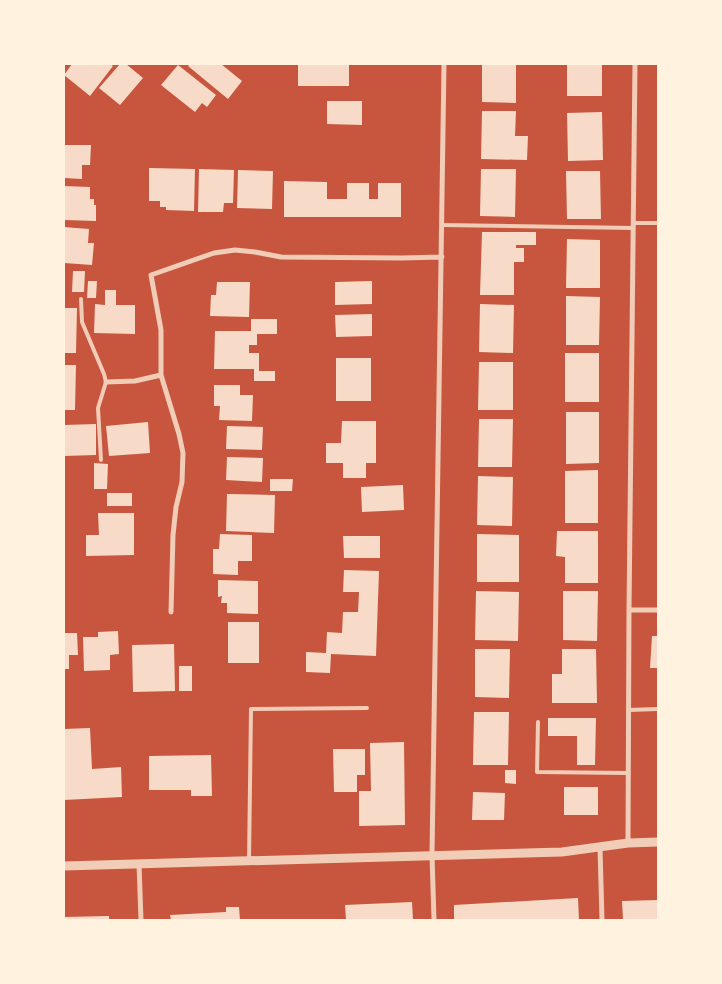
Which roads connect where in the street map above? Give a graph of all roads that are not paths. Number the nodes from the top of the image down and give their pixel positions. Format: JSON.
{"nodes":[{"id":1,"x":444,"y":64,"type":"edge"},
{"id":2,"x":635,"y":64,"type":"edge"},
{"id":3,"x":658,"y":223,"type":"edge"},
{"id":4,"x":442,"y":225,"type":"junction"},
{"id":5,"x":634,"y":226,"type":"junction"},
{"id":6,"x":442,"y":257,"type":"junction"},
{"id":7,"x":80,"y":299,"type":"dead end"},
{"id":8,"x":161,"y":375,"type":"junction"},
{"id":9,"x":106,"y":382,"type":"junction"},
{"id":10,"x":101,"y":460,"type":"dead end"},
{"id":11,"x":629,"y":610,"type":"junction"},
{"id":12,"x":658,"y":610,"type":"edge"},
{"id":13,"x":171,"y":612,"type":"dead end"},
{"id":14,"x":367,"y":708,"type":"dead end"},
{"id":15,"x":658,"y":709,"type":"edge"},
{"id":16,"x":628,"y":710,"type":"junction"},
{"id":17,"x":538,"y":722,"type":"dead end"},
{"id":18,"x":628,"y":774,"type":"junction"},
{"id":19,"x":658,"y":842,"type":"edge"},
{"id":20,"x":628,"y":843,"type":"junction"},
{"id":21,"x":600,"y":848,"type":"junction"},
{"id":22,"x":432,"y":855,"type":"junction"},
{"id":23,"x":249,"y":860,"type":"junction"},
{"id":24,"x":139,"y":864,"type":"junction"},
{"id":25,"x":64,"y":866,"type":"edge"},
{"id":26,"x":141,"y":920,"type":"edge"},
{"id":27,"x":434,"y":920,"type":"edge"},
{"id":28,"x":602,"y":920,"type":"edge"}],
"edges":[{"from":1,"to":4,"type":"street"},
{"from":2,"to":5,"type":"street"},
{"from":3,"to":5,"type":"lane"},
{"from":4,"to":5,"type":"lane"},
{"from":4,"to":6,"type":"street"},
{"from":5,"to":11,"type":"street"},
{"from":6,"to":8,"type":"street"},
{"from":6,"to":22,"type":"street"},
{"from":7,"to":9,"type":"lane"},
{"from":8,"to":9,"type":"street"},
{"from":8,"to":13,"type":"street"},
{"from":9,"to":10,"type":"lane"},
{"from":11,"to":12,"type":"street"},
{"from":11,"to":16,"type":"street"},
{"from":14,"to":23,"type":"lane"},
{"from":15,"to":16,"type":"lane"},
{"from":16,"to":18,"type":"street"},
{"from":17,"to":18,"type":"lane"},
{"from":18,"to":20,"type":"street"},
{"from":19,"to":20,"type":"street"},
{"from":20,"to":21,"type":"street"},
{"from":21,"to":22,"type":"street"},
{"from":21,"to":28,"type":"street"},
{"from":22,"to":23,"type":"street"},
{"from":22,"to":27,"type":"street"},
{"from":23,"to":24,"type":"street"},
{"from":24,"to":25,"type":"street"},
{"from":24,"to":26,"type":"street"}]}
